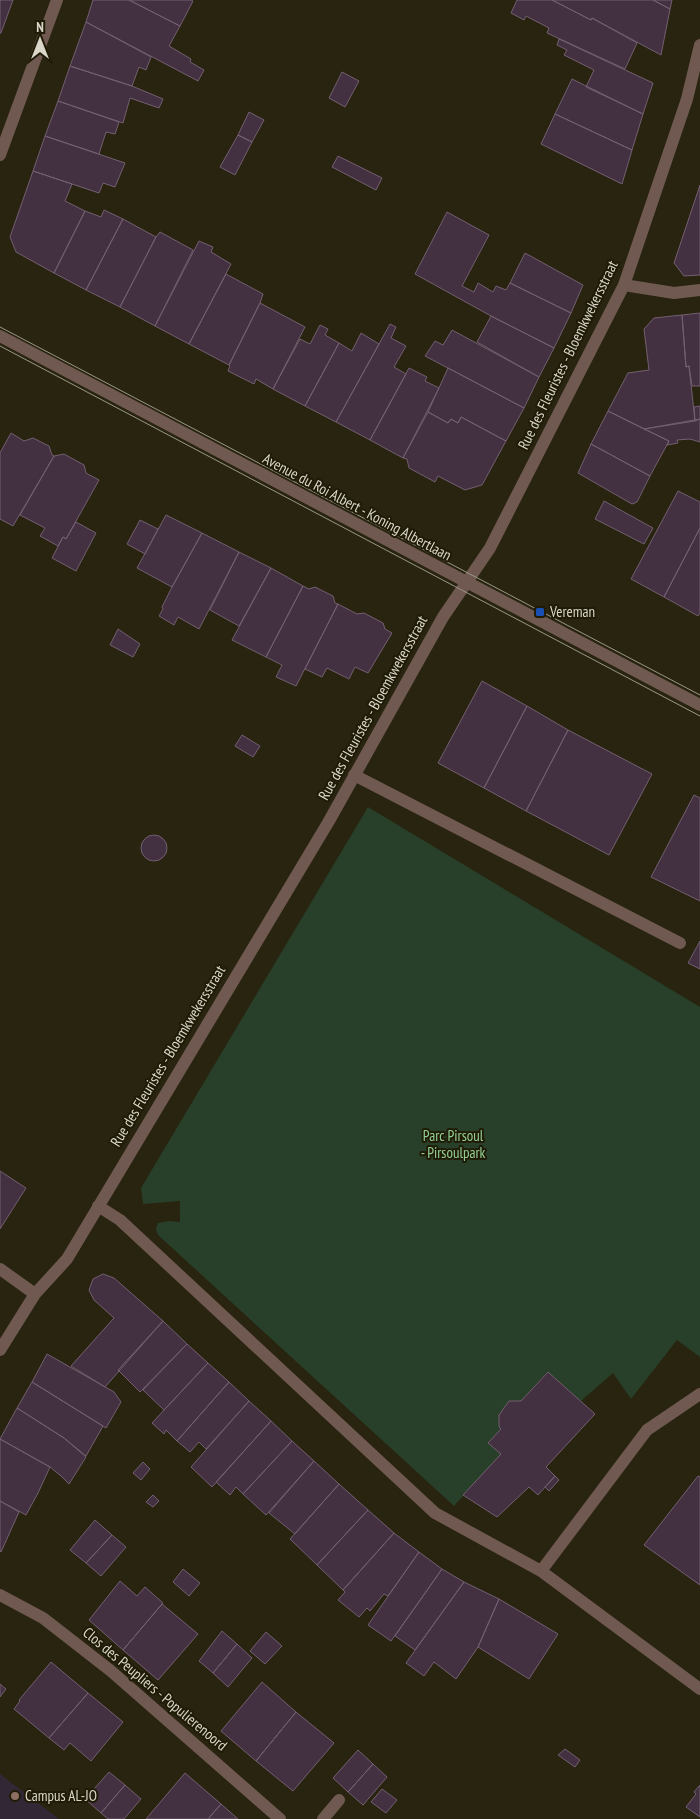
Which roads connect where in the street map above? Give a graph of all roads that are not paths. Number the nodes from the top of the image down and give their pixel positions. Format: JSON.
{"nodes":[{"id":1,"x":57,"y":0,"type":"edge"},
{"id":2,"x":700,"y":45,"type":"edge"},
{"id":3,"x":0,"y":155,"type":"edge"},
{"id":4,"x":624,"y":285,"type":"junction"},
{"id":5,"x":700,"y":290,"type":"edge"},
{"id":6,"x":0,"y":336,"type":"edge"},
{"id":7,"x":467,"y":583,"type":"junction"},
{"id":8,"x":700,"y":705,"type":"edge"},
{"id":9,"x":354,"y":775,"type":"junction"},
{"id":10,"x":680,"y":943,"type":"dead end"},
{"id":11,"x":98,"y":1206,"type":"junction"},
{"id":12,"x":0,"y":1269,"type":"edge"},
{"id":13,"x":35,"y":1294,"type":"junction"},
{"id":14,"x":0,"y":1350,"type":"edge"},
{"id":15,"x":700,"y":1394,"type":"edge"},
{"id":16,"x":541,"y":1571,"type":"junction"},
{"id":17,"x":0,"y":1595,"type":"edge"},
{"id":18,"x":700,"y":1689,"type":"edge"},
{"id":19,"x":339,"y":1800,"type":"dead end"},
{"id":20,"x":280,"y":1819,"type":"edge"},
{"id":21,"x":323,"y":1819,"type":"edge"}],
"edges":[{"from":1,"to":3,"type":"street"},
{"from":2,"to":4,"type":"street","name":"Rue des Fleuristes - Bloemkwekersstraat"},
{"from":4,"to":5,"type":"street"},
{"from":4,"to":7,"type":"street","name":"Rue des Fleuristes - Bloemkwekersstraat"},
{"from":6,"to":7,"type":"street","name":"Avenue du Roi Albert - Koning Albertlaan"},
{"from":7,"to":8,"type":"street","name":"Avenue du Roi Albert - Koning Albertlaan"},
{"from":7,"to":9,"type":"street","name":"Rue des Fleuristes - Bloemkwekersstraat"},
{"from":9,"to":10,"type":"street"},
{"from":9,"to":11,"type":"street","name":"Rue des Fleuristes - Bloemkwekersstraat"},
{"from":11,"to":13,"type":"street","name":"Rue des Fleuristes - Bloemkwekersstraat"},
{"from":11,"to":16,"type":"street"},
{"from":12,"to":13,"type":"street"},
{"from":13,"to":14,"type":"street","name":"Rue des Fleuristes - Bloemkwekersstraat"},
{"from":15,"to":16,"type":"street"},
{"from":16,"to":18,"type":"street"},
{"from":17,"to":20,"type":"street","name":"Clos des Peupliers - Populierenoord"},
{"from":19,"to":21,"type":"street"}]}
